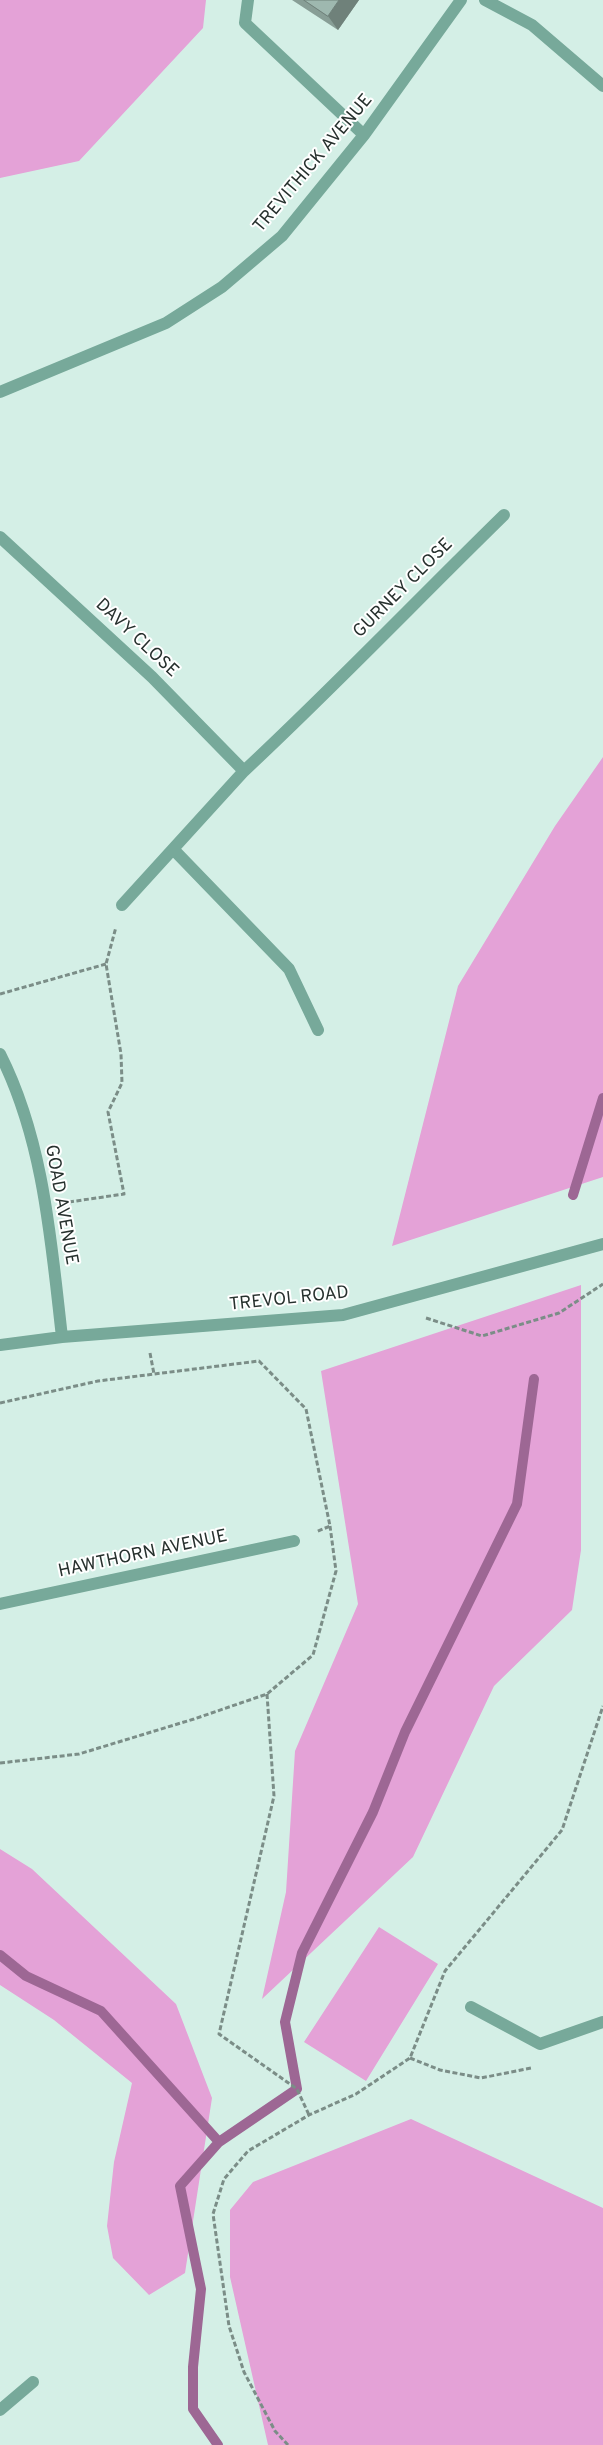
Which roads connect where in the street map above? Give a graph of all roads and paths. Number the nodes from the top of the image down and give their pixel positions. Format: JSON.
{"nodes":[{"id":1,"x":248,"y":0,"type":"edge"},
{"id":2,"x":461,"y":0,"type":"edge"},
{"id":3,"x":485,"y":0,"type":"edge"},
{"id":4,"x":603,"y":86,"type":"edge"},
{"id":5,"x":364,"y":135,"type":"junction"},
{"id":6,"x":0,"y":392,"type":"edge"},
{"id":7,"x":504,"y":515,"type":"dead end"},
{"id":8,"x":0,"y":537,"type":"edge"},
{"id":9,"x":244,"y":771,"type":"junction"},
{"id":10,"x":172,"y":849,"type":"junction"},
{"id":11,"x":122,"y":904,"type":"joint"},
{"id":12,"x":106,"y":964,"type":"junction"},
{"id":13,"x":0,"y":994,"type":"edge"},
{"id":14,"x":318,"y":1030,"type":"dead end"},
{"id":15,"x":0,"y":1054,"type":"edge"},
{"id":16,"x":46,"y":1206,"type":"junction"},
{"id":17,"x":603,"y":1244,"type":"edge"},
{"id":18,"x":603,"y":1284,"type":"edge"},
{"id":19,"x":408,"y":1297,"type":"junction"},
{"id":20,"x":62,"y":1337,"type":"junction"},
{"id":21,"x":0,"y":1345,"type":"edge"},
{"id":22,"x":0,"y":1402,"type":"edge"},
{"id":23,"x":330,"y":1523,"type":"junction"},
{"id":24,"x":294,"y":1541,"type":"joint"},
{"id":25,"x":0,"y":1604,"type":"edge"},
{"id":26,"x":267,"y":1694,"type":"junction"},
{"id":27,"x":603,"y":1706,"type":"edge"},
{"id":28,"x":0,"y":1763,"type":"edge"},
{"id":29,"x":471,"y":2007,"type":"dead end"},
{"id":30,"x":603,"y":2022,"type":"edge"},
{"id":31,"x":540,"y":2044,"type":"junction"},
{"id":32,"x":410,"y":2058,"type":"junction"},
{"id":33,"x":309,"y":2115,"type":"junction"},
{"id":34,"x":34,"y":2382,"type":"dead end"},
{"id":35,"x":0,"y":2410,"type":"edge"},
{"id":36,"x":288,"y":2445,"type":"edge"}],
"edges":[{"from":1,"to":5,"type":"street"},
{"from":2,"to":5,"type":"street","name":"TREVITHICK AVENUE"},
{"from":3,"to":4,"type":"street"},
{"from":5,"to":6,"type":"street","name":"TREVITHICK AVENUE"},
{"from":7,"to":9,"type":"street","name":"GURNEY CLOSE"},
{"from":8,"to":9,"type":"street","name":"DAVY CLOSE"},
{"from":9,"to":10,"type":"street"},
{"from":10,"to":11,"type":"street"},
{"from":10,"to":14,"type":"street"},
{"from":11,"to":12,"type":"path"},
{"from":12,"to":13,"type":"path"},
{"from":12,"to":16,"type":"path"},
{"from":15,"to":16,"type":"street","name":"GOAD AVENUE"},
{"from":16,"to":20,"type":"street","name":"GOAD AVENUE"},
{"from":17,"to":19,"type":"street","name":"TREVOL ROAD"},
{"from":18,"to":19,"type":"path"},
{"from":19,"to":20,"type":"street","name":"TREVOL ROAD"},
{"from":20,"to":21,"type":"street","name":"TREVOL ROAD"},
{"from":22,"to":23,"type":"path"},
{"from":23,"to":24,"type":"path"},
{"from":23,"to":26,"type":"path"},
{"from":24,"to":25,"type":"street","name":"HAWTHORN AVENUE"},
{"from":26,"to":28,"type":"path"},
{"from":26,"to":33,"type":"path"},
{"from":27,"to":32,"type":"path"},
{"from":29,"to":31,"type":"street"},
{"from":30,"to":31,"type":"street"},
{"from":31,"to":32,"type":"path"},
{"from":32,"to":33,"type":"path"},
{"from":33,"to":36,"type":"path"},
{"from":34,"to":35,"type":"street"}]}
